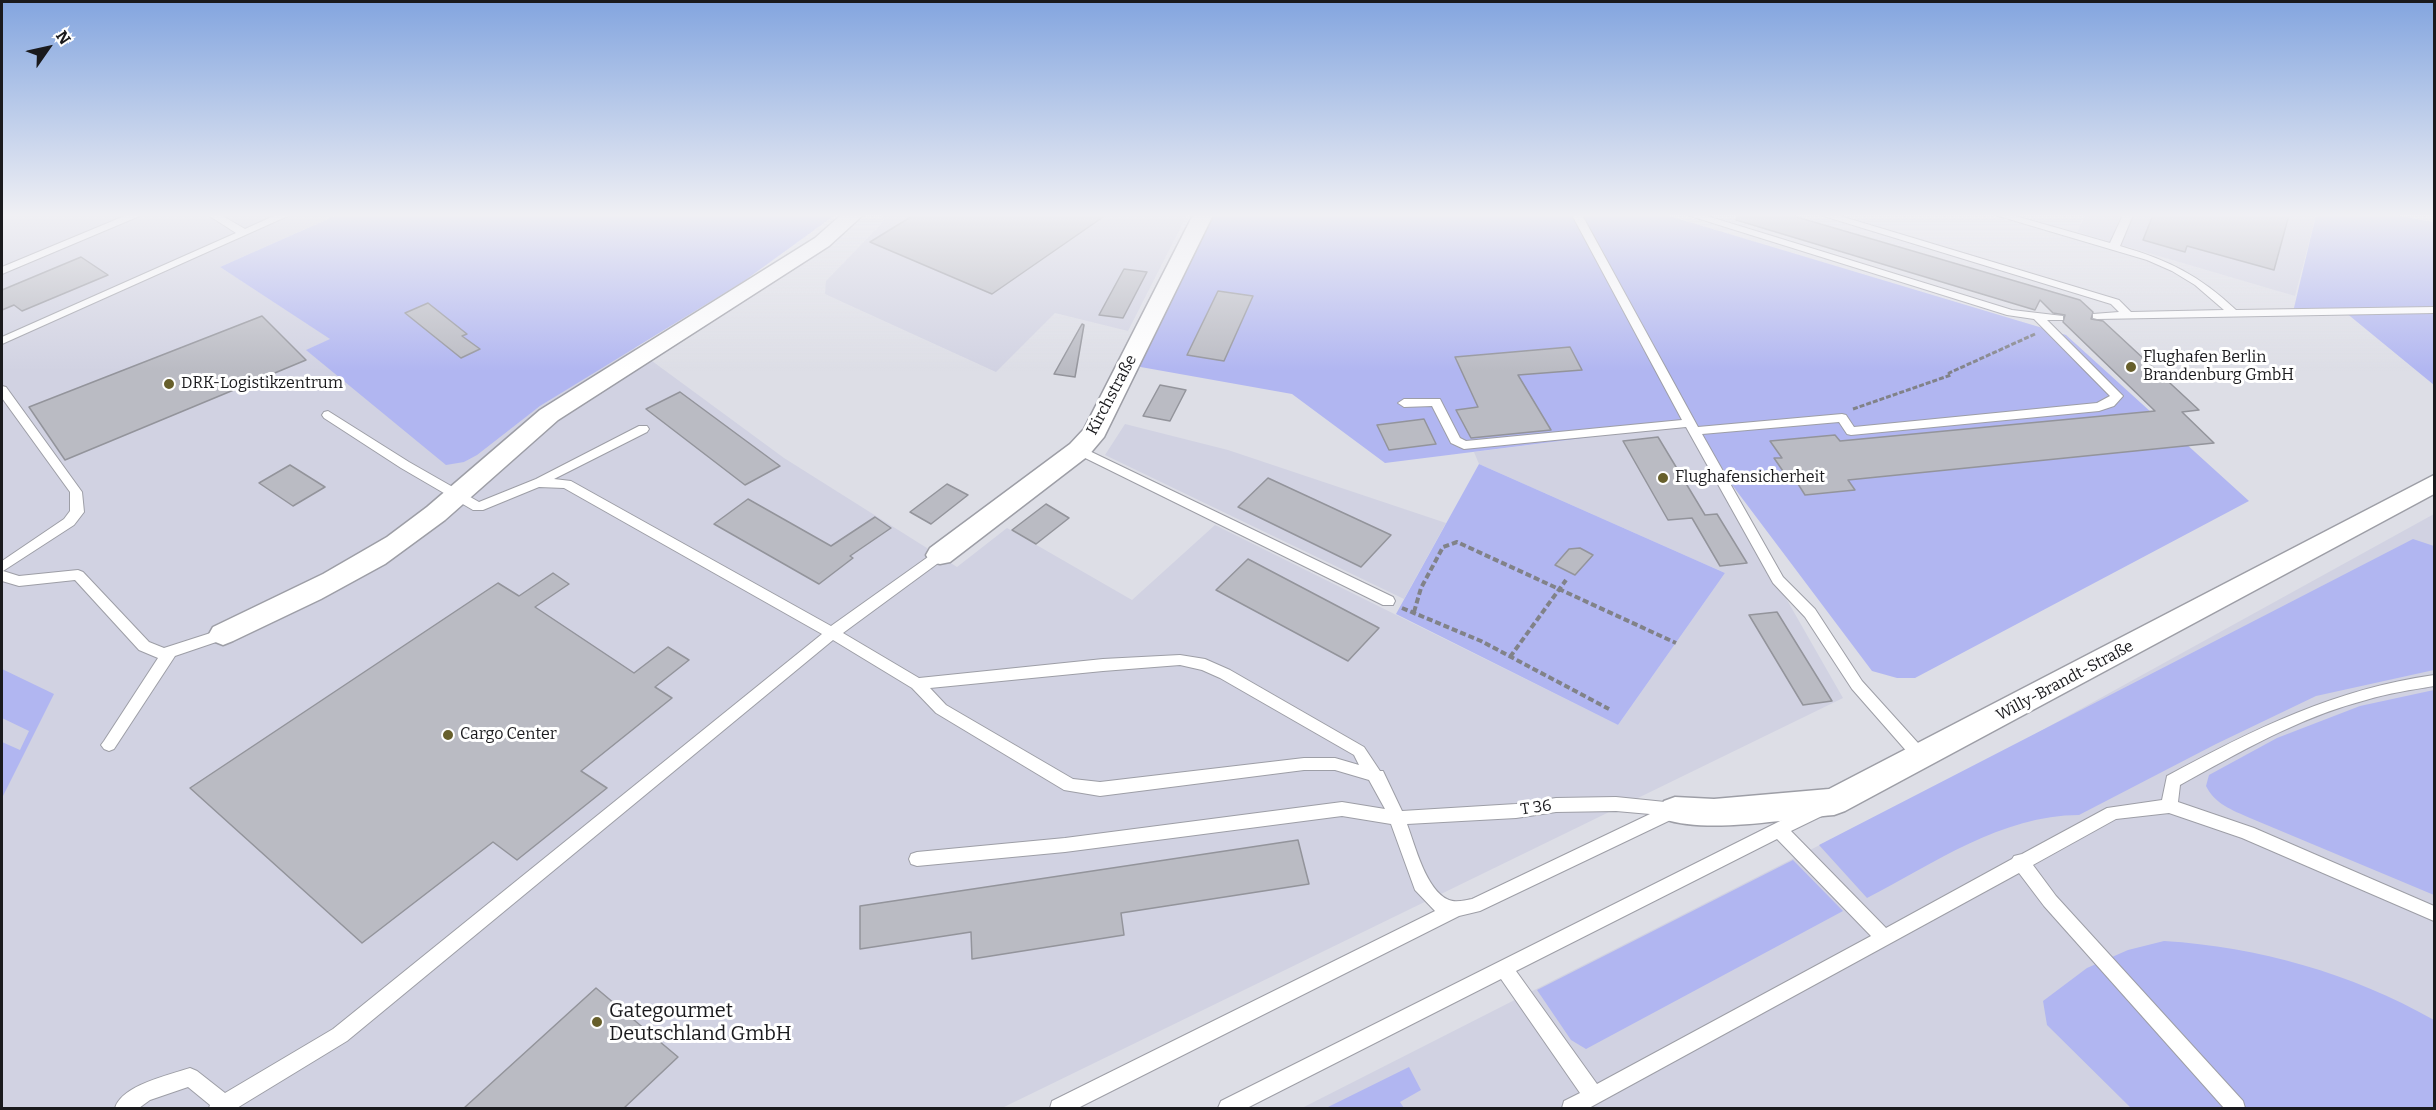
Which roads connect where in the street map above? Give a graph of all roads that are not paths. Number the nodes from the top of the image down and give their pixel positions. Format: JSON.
{"nodes":[{"id":1,"x":168,"y":267,"type":"edge"},
{"id":2,"x":783,"y":267,"type":"edge"},
{"id":3,"x":1177,"y":267,"type":"edge"},
{"id":4,"x":1605,"y":267,"type":"edge"},
{"id":5,"x":1861,"y":267,"type":"edge"},
{"id":6,"x":1998,"y":267,"type":"edge"},
{"id":7,"x":2170,"y":267,"type":"edge"},
{"id":8,"x":2434,"y":310,"type":"edge"},
{"id":9,"x":2232,"y":312,"type":"junction"},
{"id":10,"x":2128,"y":315,"type":"junction"},
{"id":11,"x":2097,"y":316,"type":"dead end"},
{"id":12,"x":2039,"y":318,"type":"junction"},
{"id":13,"x":2059,"y":318,"type":"dead end"},
{"id":14,"x":2,"y":341,"type":"edge"},
{"id":15,"x":2,"y":390,"type":"edge"},
{"id":16,"x":1404,"y":403,"type":"dead end"},
{"id":17,"x":328,"y":415,"type":"dead end"},
{"id":18,"x":1693,"y":427,"type":"junction"},
{"id":19,"x":643,"y":429,"type":"dead end"},
{"id":20,"x":1079,"y":450,"type":"junction"},
{"id":21,"x":58,"y":468,"type":"junction"},
{"id":22,"x":74,"y":470,"type":"dead end"},
{"id":23,"x":538,"y":483,"type":"junction"},
{"id":24,"x":2434,"y":483,"type":"edge"},
{"id":25,"x":458,"y":497,"type":"junction"},
{"id":26,"x":940,"y":555,"type":"joint"},
{"id":27,"x":2,"y":567,"type":"edge"},
{"id":28,"x":2,"y":576,"type":"edge"},
{"id":29,"x":1388,"y":601,"type":"road end"},
{"id":30,"x":832,"y":633,"type":"junction"},
{"id":31,"x":223,"y":634,"type":"joint"},
{"id":32,"x":169,"y":653,"type":"junction"},
{"id":33,"x":2434,"y":681,"type":"edge"},
{"id":34,"x":917,"y":684,"type":"junction"},
{"id":35,"x":109,"y":745,"type":"dead end"},
{"id":36,"x":1922,"y":758,"type":"junction"},
{"id":37,"x":1377,"y":776,"type":"junction"},
{"id":38,"x":1834,"y":802,"type":"junction"},
{"id":39,"x":2169,"y":806,"type":"junction"},
{"id":40,"x":1675,"y":810,"type":"junction"},
{"id":41,"x":1397,"y":818,"type":"junction"},
{"id":42,"x":1779,"y":830,"type":"junction"},
{"id":43,"x":916,"y":859,"type":"dead end"},
{"id":44,"x":2020,"y":861,"type":"junction"},
{"id":45,"x":1456,"y":909,"type":"junction"},
{"id":46,"x":2434,"y":914,"type":"edge"},
{"id":47,"x":1883,"y":937,"type":"junction"},
{"id":48,"x":1504,"y":969,"type":"junction"},
{"id":49,"x":1594,"y":1096,"type":"junction"},
{"id":50,"x":224,"y":1107,"type":"edge"},
{"id":51,"x":124,"y":1108,"type":"edge"},
{"id":52,"x":1059,"y":1108,"type":"edge"},
{"id":53,"x":1228,"y":1108,"type":"edge"},
{"id":54,"x":1571,"y":1108,"type":"edge"},
{"id":55,"x":2236,"y":1108,"type":"edge"}],
"edges":[{"from":1,"to":14,"type":"lane"},
{"from":2,"to":25,"type":"street"},
{"from":3,"to":20,"type":"street","name":"Kirchstraße"},
{"from":4,"to":18,"type":"lane"},
{"from":5,"to":12,"type":"lane"},
{"from":6,"to":10,"type":"lane"},
{"from":7,"to":9,"type":"lane"},
{"from":8,"to":9,"type":"lane"},
{"from":9,"to":10,"type":"lane"},
{"from":10,"to":11,"type":"lane"},
{"from":12,"to":13,"type":"lane"},
{"from":12,"to":18,"type":"lane"},
{"from":15,"to":21,"type":"lane"},
{"from":16,"to":18,"type":"lane"},
{"from":17,"to":25,"type":"lane"},
{"from":18,"to":36,"type":"lane"},
{"from":19,"to":23,"type":"lane"},
{"from":20,"to":26,"type":"street","name":"Kirchstraße"},
{"from":20,"to":29,"type":"lane"},
{"from":21,"to":22,"type":"lane"},
{"from":21,"to":27,"type":"lane"},
{"from":23,"to":25,"type":"lane"},
{"from":23,"to":30,"type":"lane"},
{"from":24,"to":36,"type":"street","name":"Willy-Brandt-Straße"},
{"from":25,"to":31,"type":"street"},
{"from":26,"to":30,"type":"lane"},
{"from":28,"to":32,"type":"lane"},
{"from":30,"to":34,"type":"lane"},
{"from":30,"to":50,"type":"lane"},
{"from":31,"to":32,"type":"lane"},
{"from":32,"to":35,"type":"lane"},
{"from":33,"to":39,"type":"lane"},
{"from":34,"to":37,"type":"lane"},
{"from":34,"to":37,"type":"lane"},
{"from":36,"to":38,"type":"street","name":"Willy-Brandt-Straße"},
{"from":37,"to":41,"type":"lane"},
{"from":38,"to":40,"type":"street","name":"Willy-Brandt-Straße"},
{"from":38,"to":42,"type":"lane"},
{"from":39,"to":44,"type":"lane"},
{"from":39,"to":46,"type":"lane"},
{"from":40,"to":41,"type":"lane","name":"T 36"},
{"from":40,"to":45,"type":"lane"},
{"from":41,"to":43,"type":"lane","name":"T 36"},
{"from":41,"to":45,"type":"lane"},
{"from":42,"to":47,"type":"lane"},
{"from":42,"to":48,"type":"lane"},
{"from":44,"to":47,"type":"lane"},
{"from":44,"to":55,"type":"lane"},
{"from":45,"to":52,"type":"lane"},
{"from":47,"to":49,"type":"lane"},
{"from":48,"to":49,"type":"lane"},
{"from":48,"to":53,"type":"lane"},
{"from":49,"to":54,"type":"lane"},
{"from":50,"to":51,"type":"lane"}]}
